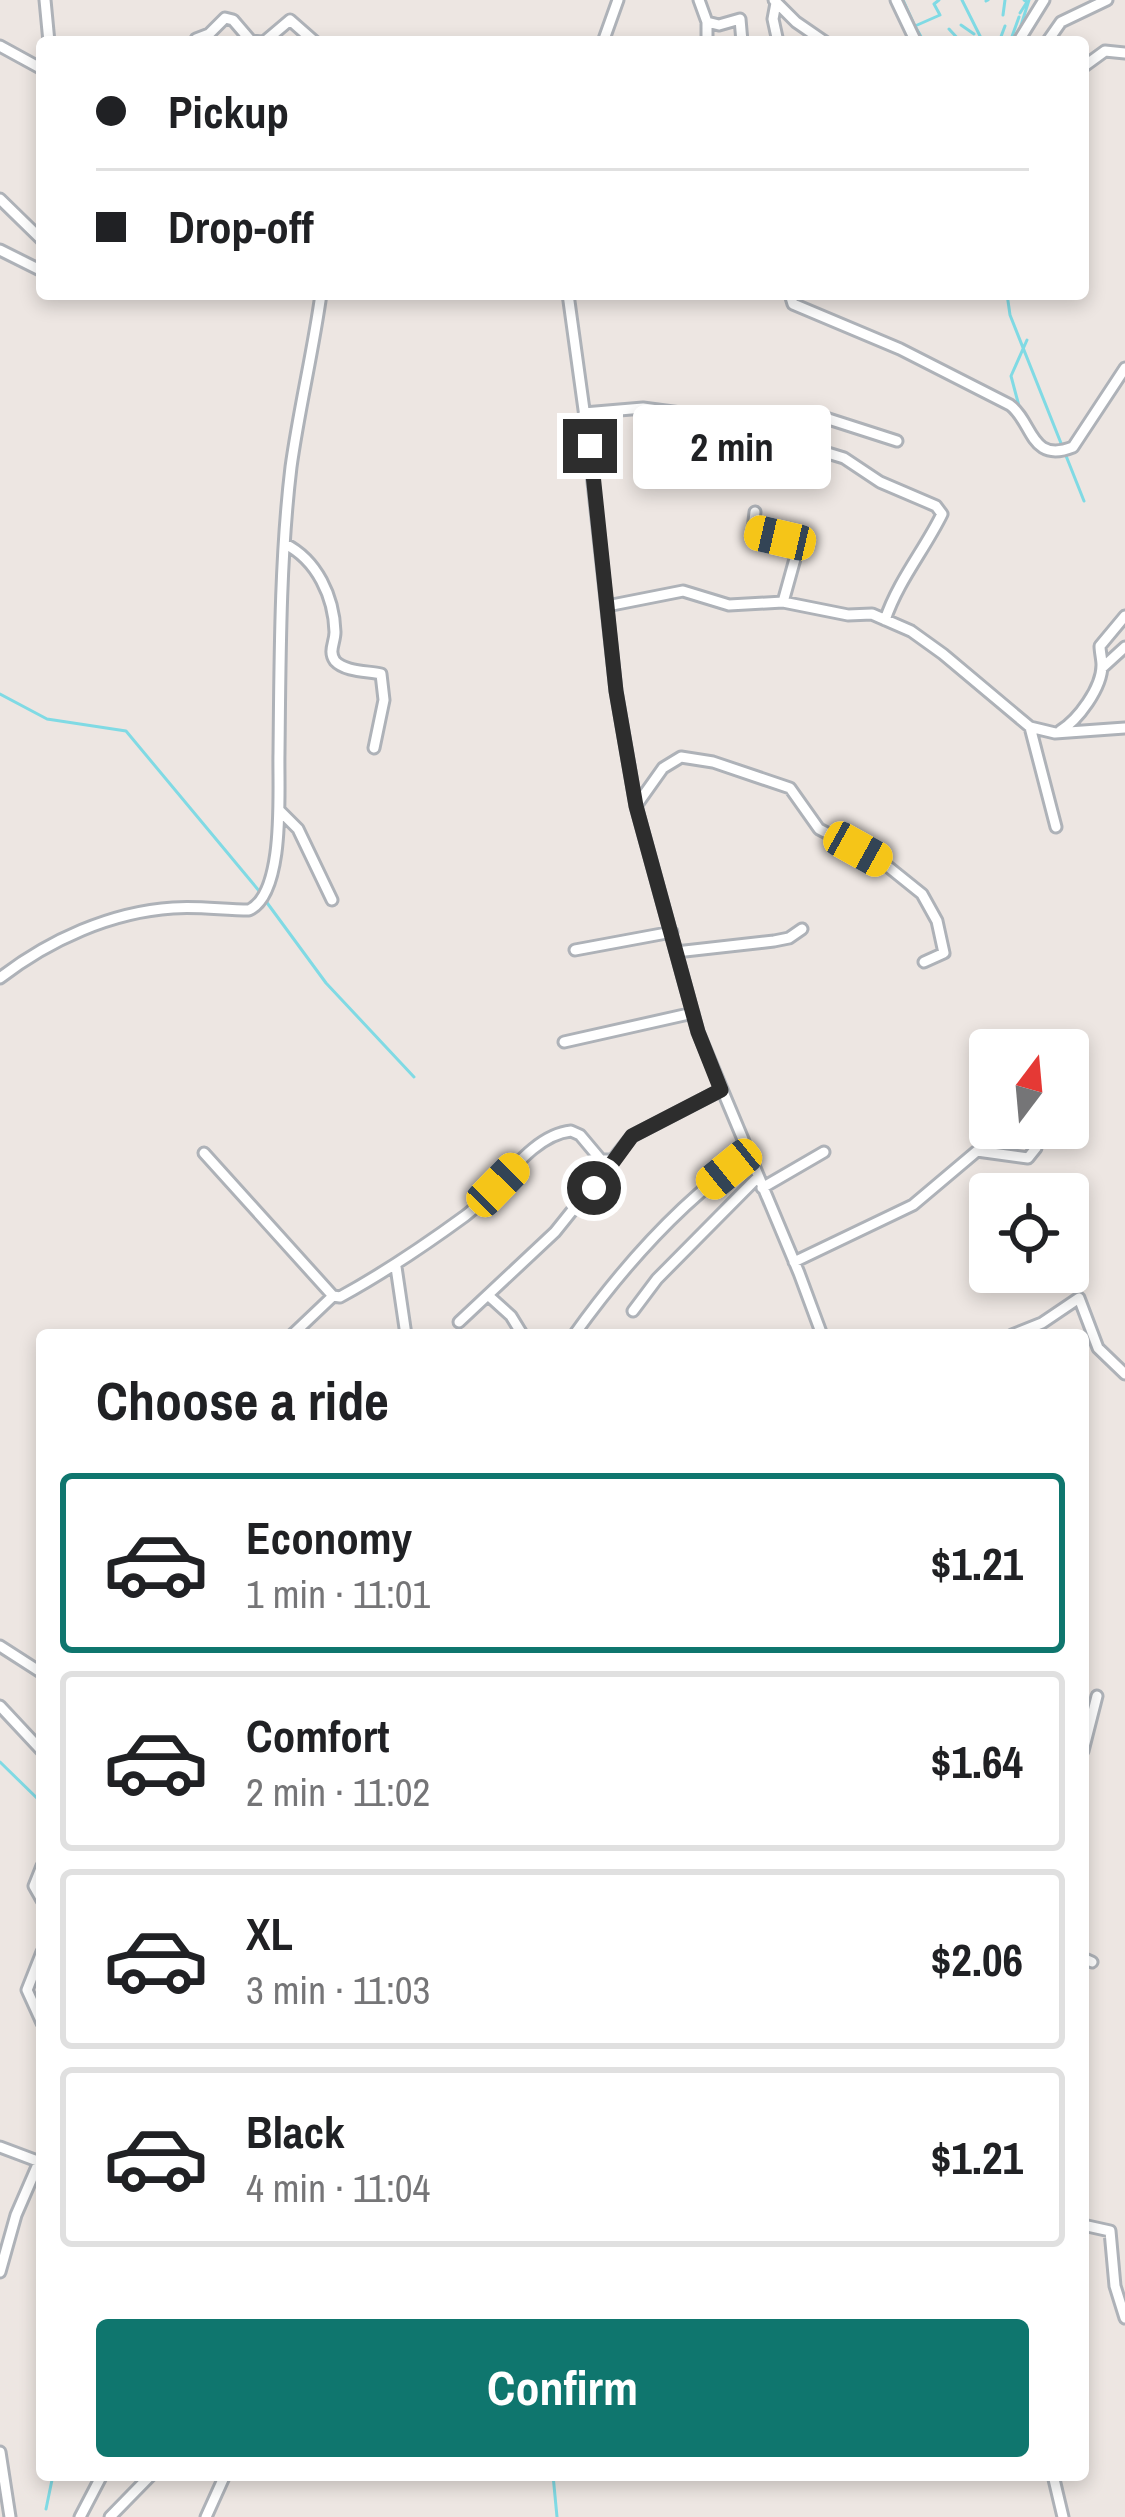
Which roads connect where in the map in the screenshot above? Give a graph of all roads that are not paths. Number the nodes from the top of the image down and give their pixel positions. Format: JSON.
{"nodes":[{"id":1,"x":45,"y":0,"type":"edge"},
{"id":2,"x":699,"y":0,"type":"edge"},
{"id":3,"x":896,"y":0,"type":"edge"},
{"id":4,"x":1107,"y":0,"type":"edge"},
{"id":5,"x":1039,"y":1,"type":"edge"},
{"id":6,"x":775,"y":2,"type":"edge"},
{"id":7,"x":619,"y":4,"type":"edge"},
{"id":8,"x":707,"y":22,"type":"junction"},
{"id":9,"x":49,"y":36,"type":"edge"},
{"id":10,"x":204,"y":36,"type":"edge"},
{"id":11,"x":246,"y":36,"type":"edge"},
{"id":12,"x":270,"y":36,"type":"edge"},
{"id":13,"x":308,"y":36,"type":"edge"},
{"id":14,"x":606,"y":36,"type":"edge"},
{"id":15,"x":706,"y":36,"type":"edge"},
{"id":16,"x":741,"y":36,"type":"edge"},
{"id":17,"x":775,"y":36,"type":"edge"},
{"id":18,"x":818,"y":36,"type":"edge"},
{"id":19,"x":913,"y":36,"type":"edge"},
{"id":20,"x":1021,"y":36,"type":"edge"},
{"id":21,"x":1051,"y":36,"type":"edge"},
{"id":22,"x":0,"y":46,"type":"edge"},
{"id":23,"x":1125,"y":53,"type":"edge"},
{"id":24,"x":1089,"y":63,"type":"edge"},
{"id":25,"x":36,"y":66,"type":"edge"},
{"id":26,"x":0,"y":199,"type":"edge"},
{"id":27,"x":36,"y":234,"type":"edge"},
{"id":28,"x":0,"y":250,"type":"edge"},
{"id":29,"x":36,"y":268,"type":"edge"},
{"id":30,"x":320,"y":300,"type":"edge"},
{"id":31,"x":569,"y":300,"type":"edge"},
{"id":32,"x":792,"y":300,"type":"edge"},
{"id":33,"x":1125,"y":368,"type":"edge"},
{"id":34,"x":584,"y":413,"type":"junction"},
{"id":35,"x":896,"y":441,"type":"dead end"},
{"id":36,"x":795,"y":442,"type":"junction"},
{"id":37,"x":755,"y":512,"type":"dead end"},
{"id":38,"x":285,"y":544,"type":"junction"},
{"id":39,"x":783,"y":602,"type":"junction"},
{"id":40,"x":607,"y":606,"type":"junction"},
{"id":41,"x":1125,"y":616,"type":"edge"},
{"id":42,"x":885,"y":620,"type":"junction"},
{"id":43,"x":1125,"y":647,"type":"edge"},
{"id":44,"x":1102,"y":668,"type":"junction"},
{"id":45,"x":1030,"y":727,"type":"junction"},
{"id":46,"x":1125,"y":728,"type":"edge"},
{"id":47,"x":1055,"y":733,"type":"junction"},
{"id":48,"x":374,"y":748,"type":"dead end"},
{"id":49,"x":636,"y":806,"type":"junction"},
{"id":50,"x":279,"y":810,"type":"junction"},
{"id":51,"x":1056,"y":827,"type":"dead end"},
{"id":52,"x":332,"y":900,"type":"dead end"},
{"id":53,"x":802,"y":929,"type":"dead end"},
{"id":54,"x":672,"y":932,"type":"junction"},
{"id":55,"x":575,"y":950,"type":"dead end"},
{"id":56,"x":676,"y":952,"type":"junction"},
{"id":57,"x":924,"y":962,"type":"dead end"},
{"id":58,"x":0,"y":979,"type":"edge"},
{"id":59,"x":693,"y":1013,"type":"junction"},
{"id":60,"x":564,"y":1042,"type":"dead end"},
{"id":61,"x":721,"y":1090,"type":"junction"},
{"id":62,"x":1035,"y":1149,"type":"edge"},
{"id":63,"x":824,"y":1152,"type":"dead end"},
{"id":64,"x":204,"y":1153,"type":"dead end"},
{"id":65,"x":747,"y":1156,"type":"junction"},
{"id":66,"x":611,"y":1160,"type":"junction"},
{"id":67,"x":760,"y":1183,"type":"junction"},
{"id":68,"x":794,"y":1262,"type":"junction"},
{"id":69,"x":396,"y":1267,"type":"junction"},
{"id":70,"x":333,"y":1296,"type":"junction"},
{"id":71,"x":490,"y":1297,"type":"junction"},
{"id":72,"x":633,"y":1311,"type":"dead end"},
{"id":73,"x":459,"y":1322,"type":"dead end"},
{"id":74,"x":299,"y":1329,"type":"edge"},
{"id":75,"x":405,"y":1329,"type":"edge"},
{"id":76,"x":519,"y":1329,"type":"edge"},
{"id":77,"x":578,"y":1329,"type":"edge"},
{"id":78,"x":819,"y":1329,"type":"edge"},
{"id":79,"x":1027,"y":1329,"type":"edge"},
{"id":80,"x":1125,"y":1374,"type":"edge"},
{"id":81,"x":0,"y":1646,"type":"edge"},
{"id":82,"x":36,"y":1668,"type":"edge"},
{"id":83,"x":1097,"y":1696,"type":"dead end"},
{"id":84,"x":0,"y":1706,"type":"edge"},
{"id":85,"x":1089,"y":1727,"type":"edge"},
{"id":86,"x":36,"y":1745,"type":"edge"},
{"id":87,"x":36,"y":1967,"type":"edge"},
{"id":88,"x":36,"y":2010,"type":"edge"},
{"id":89,"x":0,"y":2147,"type":"edge"},
{"id":90,"x":36,"y":2160,"type":"edge"},
{"id":91,"x":36,"y":2171,"type":"edge"},
{"id":92,"x":1089,"y":2226,"type":"edge"},
{"id":93,"x":0,"y":2272,"type":"edge"},
{"id":94,"x":1125,"y":2318,"type":"edge"},
{"id":95,"x":0,"y":2452,"type":"edge"},
{"id":96,"x":99,"y":2481,"type":"edge"},
{"id":97,"x":145,"y":2481,"type":"edge"},
{"id":98,"x":222,"y":2481,"type":"edge"},
{"id":99,"x":1054,"y":2481,"type":"edge"},
{"id":100,"x":10,"y":2517,"type":"edge"},
{"id":101,"x":80,"y":2517,"type":"edge"},
{"id":102,"x":110,"y":2517,"type":"edge"},
{"id":103,"x":206,"y":2517,"type":"edge"},
{"id":104,"x":1063,"y":2517,"type":"edge"}],
"edges":[{"from":1,"to":9,"type":"street"},
{"from":2,"to":8,"type":"street"},
{"from":3,"to":19,"type":"street"},
{"from":4,"to":21,"type":"street"},
{"from":5,"to":20,"type":"street"},
{"from":6,"to":17,"type":"street"},
{"from":6,"to":18,"type":"street"},
{"from":7,"to":14,"type":"street"},
{"from":8,"to":15,"type":"street"},
{"from":8,"to":16,"type":"street"},
{"from":10,"to":11,"type":"street"},
{"from":12,"to":13,"type":"street"},
{"from":22,"to":25,"type":"street"},
{"from":23,"to":24,"type":"street"},
{"from":26,"to":27,"type":"street"},
{"from":28,"to":29,"type":"street"},
{"from":30,"to":38,"type":"street"},
{"from":31,"to":34,"type":"street"},
{"from":32,"to":33,"type":"street"},
{"from":34,"to":36,"type":"street"},
{"from":34,"to":40,"type":"street"},
{"from":35,"to":36,"type":"street"},
{"from":36,"to":42,"type":"street"},
{"from":37,"to":39,"type":"street"},
{"from":38,"to":48,"type":"street"},
{"from":38,"to":50,"type":"street"},
{"from":39,"to":40,"type":"street"},
{"from":39,"to":42,"type":"street"},
{"from":40,"to":49,"type":"street"},
{"from":41,"to":44,"type":"street"},
{"from":42,"to":45,"type":"street"},
{"from":43,"to":44,"type":"street"},
{"from":44,"to":47,"type":"street"},
{"from":45,"to":47,"type":"street"},
{"from":45,"to":51,"type":"street"},
{"from":46,"to":47,"type":"street"},
{"from":49,"to":54,"type":"street"},
{"from":49,"to":57,"type":"street"},
{"from":50,"to":52,"type":"street"},
{"from":50,"to":58,"type":"street"},
{"from":53,"to":56,"type":"street"},
{"from":54,"to":55,"type":"street"},
{"from":54,"to":56,"type":"street"},
{"from":56,"to":59,"type":"street"},
{"from":59,"to":60,"type":"street"},
{"from":59,"to":61,"type":"street"},
{"from":61,"to":65,"type":"street"},
{"from":61,"to":66,"type":"street"},
{"from":62,"to":68,"type":"street"},
{"from":63,"to":67,"type":"street"},
{"from":64,"to":70,"type":"street"},
{"from":65,"to":67,"type":"street"},
{"from":65,"to":77,"type":"street"},
{"from":66,"to":69,"type":"street"},
{"from":66,"to":71,"type":"street"},
{"from":67,"to":68,"type":"street"},
{"from":67,"to":72,"type":"street"},
{"from":68,"to":78,"type":"street"},
{"from":69,"to":70,"type":"street"},
{"from":69,"to":75,"type":"street"},
{"from":70,"to":74,"type":"street"},
{"from":71,"to":73,"type":"street"},
{"from":71,"to":76,"type":"street"},
{"from":79,"to":80,"type":"street"},
{"from":81,"to":82,"type":"street"},
{"from":83,"to":85,"type":"street"},
{"from":84,"to":86,"type":"street"},
{"from":87,"to":88,"type":"street"},
{"from":89,"to":90,"type":"street"},
{"from":91,"to":93,"type":"street"},
{"from":92,"to":94,"type":"street"},
{"from":95,"to":100,"type":"street"},
{"from":96,"to":101,"type":"street"},
{"from":97,"to":102,"type":"street"},
{"from":98,"to":103,"type":"street"},
{"from":99,"to":104,"type":"street"}]}
